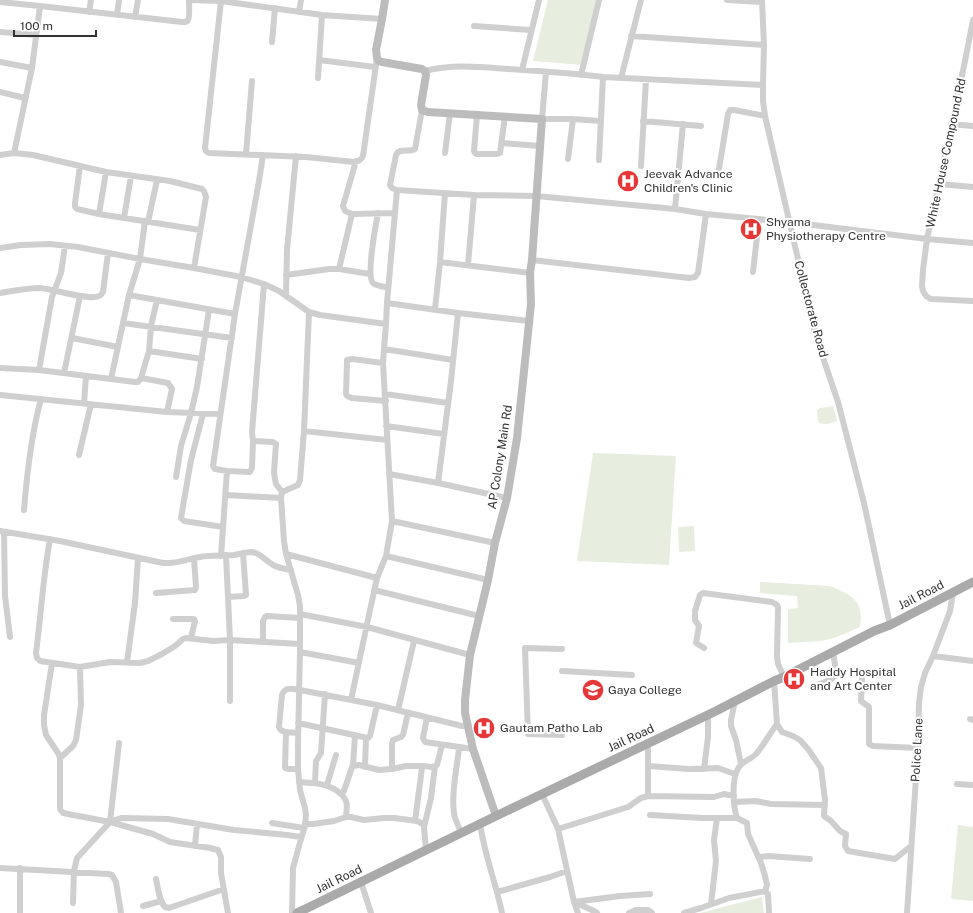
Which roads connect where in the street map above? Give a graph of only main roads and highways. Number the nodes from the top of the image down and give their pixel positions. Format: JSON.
{"nodes":[{"id":1,"x":973,"y":582,"type":"edge"},
{"id":2,"x":297,"y":913,"type":"edge"}],
"edges":[{"from":1,"to":2,"type":"main road","name":"Jail Road"}]}
